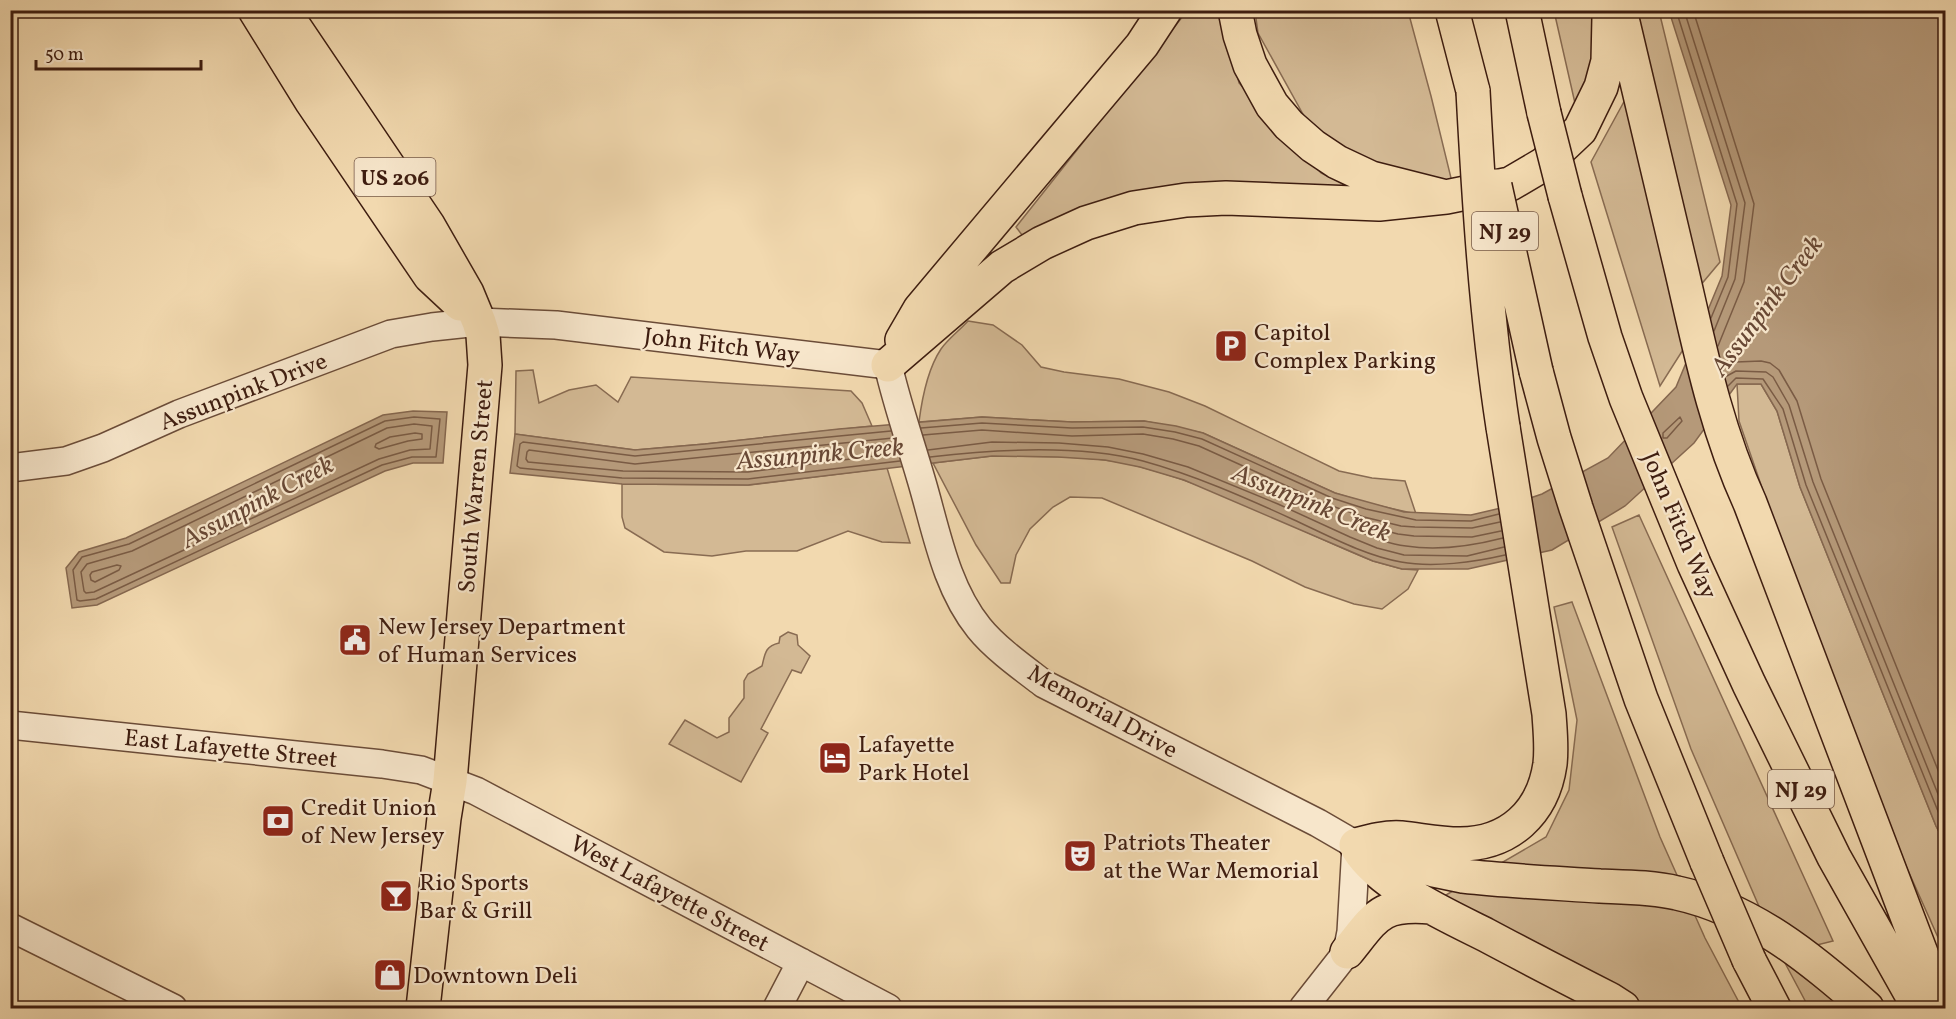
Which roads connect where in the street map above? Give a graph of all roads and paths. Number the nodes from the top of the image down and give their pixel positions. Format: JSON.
{"nodes":[{"id":1,"x":255,"y":10,"type":"edge"},
{"id":2,"x":283,"y":10,"type":"edge"},
{"id":3,"x":1166,"y":10,"type":"edge"},
{"id":4,"x":1235,"y":10,"type":"edge"},
{"id":5,"x":1444,"y":10,"type":"edge"},
{"id":6,"x":1452,"y":10,"type":"edge"},
{"id":7,"x":1522,"y":10,"type":"edge"},
{"id":8,"x":1609,"y":10,"type":"edge"},
{"id":9,"x":1620,"y":10,"type":"edge"},
{"id":10,"x":1470,"y":79,"type":"junction"},
{"id":11,"x":1446,"y":197,"type":"junction"},
{"id":12,"x":479,"y":322,"type":"junction"},
{"id":13,"x":556,"y":325,"type":"joint"},
{"id":14,"x":888,"y":365,"type":"junction"},
{"id":15,"x":10,"y":468,"type":"edge"},
{"id":16,"x":10,"y":725,"type":"edge"},
{"id":17,"x":450,"y":781,"type":"junction"},
{"id":18,"x":1356,"y":845,"type":"junction"},
{"id":19,"x":1431,"y":907,"type":"junction"},
{"id":20,"x":10,"y":927,"type":"edge"},
{"id":21,"x":1347,"y":952,"type":"junction"},
{"id":22,"x":801,"y":962,"type":"junction"},
{"id":23,"x":172,"y":1008,"type":"edge"},
{"id":24,"x":423,"y":1008,"type":"edge"},
{"id":25,"x":777,"y":1008,"type":"edge"},
{"id":26,"x":888,"y":1008,"type":"edge"},
{"id":27,"x":1303,"y":1008,"type":"edge"},
{"id":28,"x":1623,"y":1008,"type":"edge"},
{"id":29,"x":1774,"y":1008,"type":"edge"},
{"id":30,"x":1867,"y":1008,"type":"edge"},
{"id":31,"x":1919,"y":1008,"type":"edge"},
{"id":32,"x":1942,"y":1008,"type":"edge"}],
"edges":[{"from":1,"to":12,"type":"main road"},
{"from":2,"to":12,"type":"main road","name":"South Warren Street","number":"US 206"},
{"from":3,"to":14,"type":"main road"},
{"from":4,"to":11,"type":"main road"},
{"from":5,"to":10,"type":"main road"},
{"from":6,"to":10,"type":"main road","number":"NJ 29"},
{"from":7,"to":31,"type":"main road","name":"John Fitch Way","number":"NJ 29","bridge":true},
{"from":8,"to":11,"type":"main road"},
{"from":9,"to":32,"type":"main road"},
{"from":10,"to":18,"type":"main road","bridge":true},
{"from":10,"to":29,"type":"main road","number":"NJ 29","bridge":true},
{"from":11,"to":14,"type":"main road"},
{"from":12,"to":13,"type":"street","name":"Assunpink Drive"},
{"from":12,"to":15,"type":"street","name":"Assunpink Drive"},
{"from":12,"to":17,"type":"main road","name":"South Warren Street","number":"US 206"},
{"from":13,"to":14,"type":"street","name":"John Fitch Way"},
{"from":14,"to":18,"type":"street","name":"Memorial Drive"},
{"from":16,"to":17,"type":"street","name":"East Lafayette Street"},
{"from":17,"to":22,"type":"street","name":"West Lafayette Street"},
{"from":17,"to":24,"type":"main road","name":"South Warren Street","number":"US 206"},
{"from":18,"to":19,"type":"main road"},
{"from":18,"to":21,"type":"street"},
{"from":18,"to":30,"type":"main road"},
{"from":19,"to":21,"type":"main road"},
{"from":19,"to":28,"type":"main road"},
{"from":20,"to":23,"type":"street"},
{"from":21,"to":27,"type":"street"},
{"from":22,"to":25,"type":"street"},
{"from":22,"to":26,"type":"street","name":"West Lafayette Street"}]}
